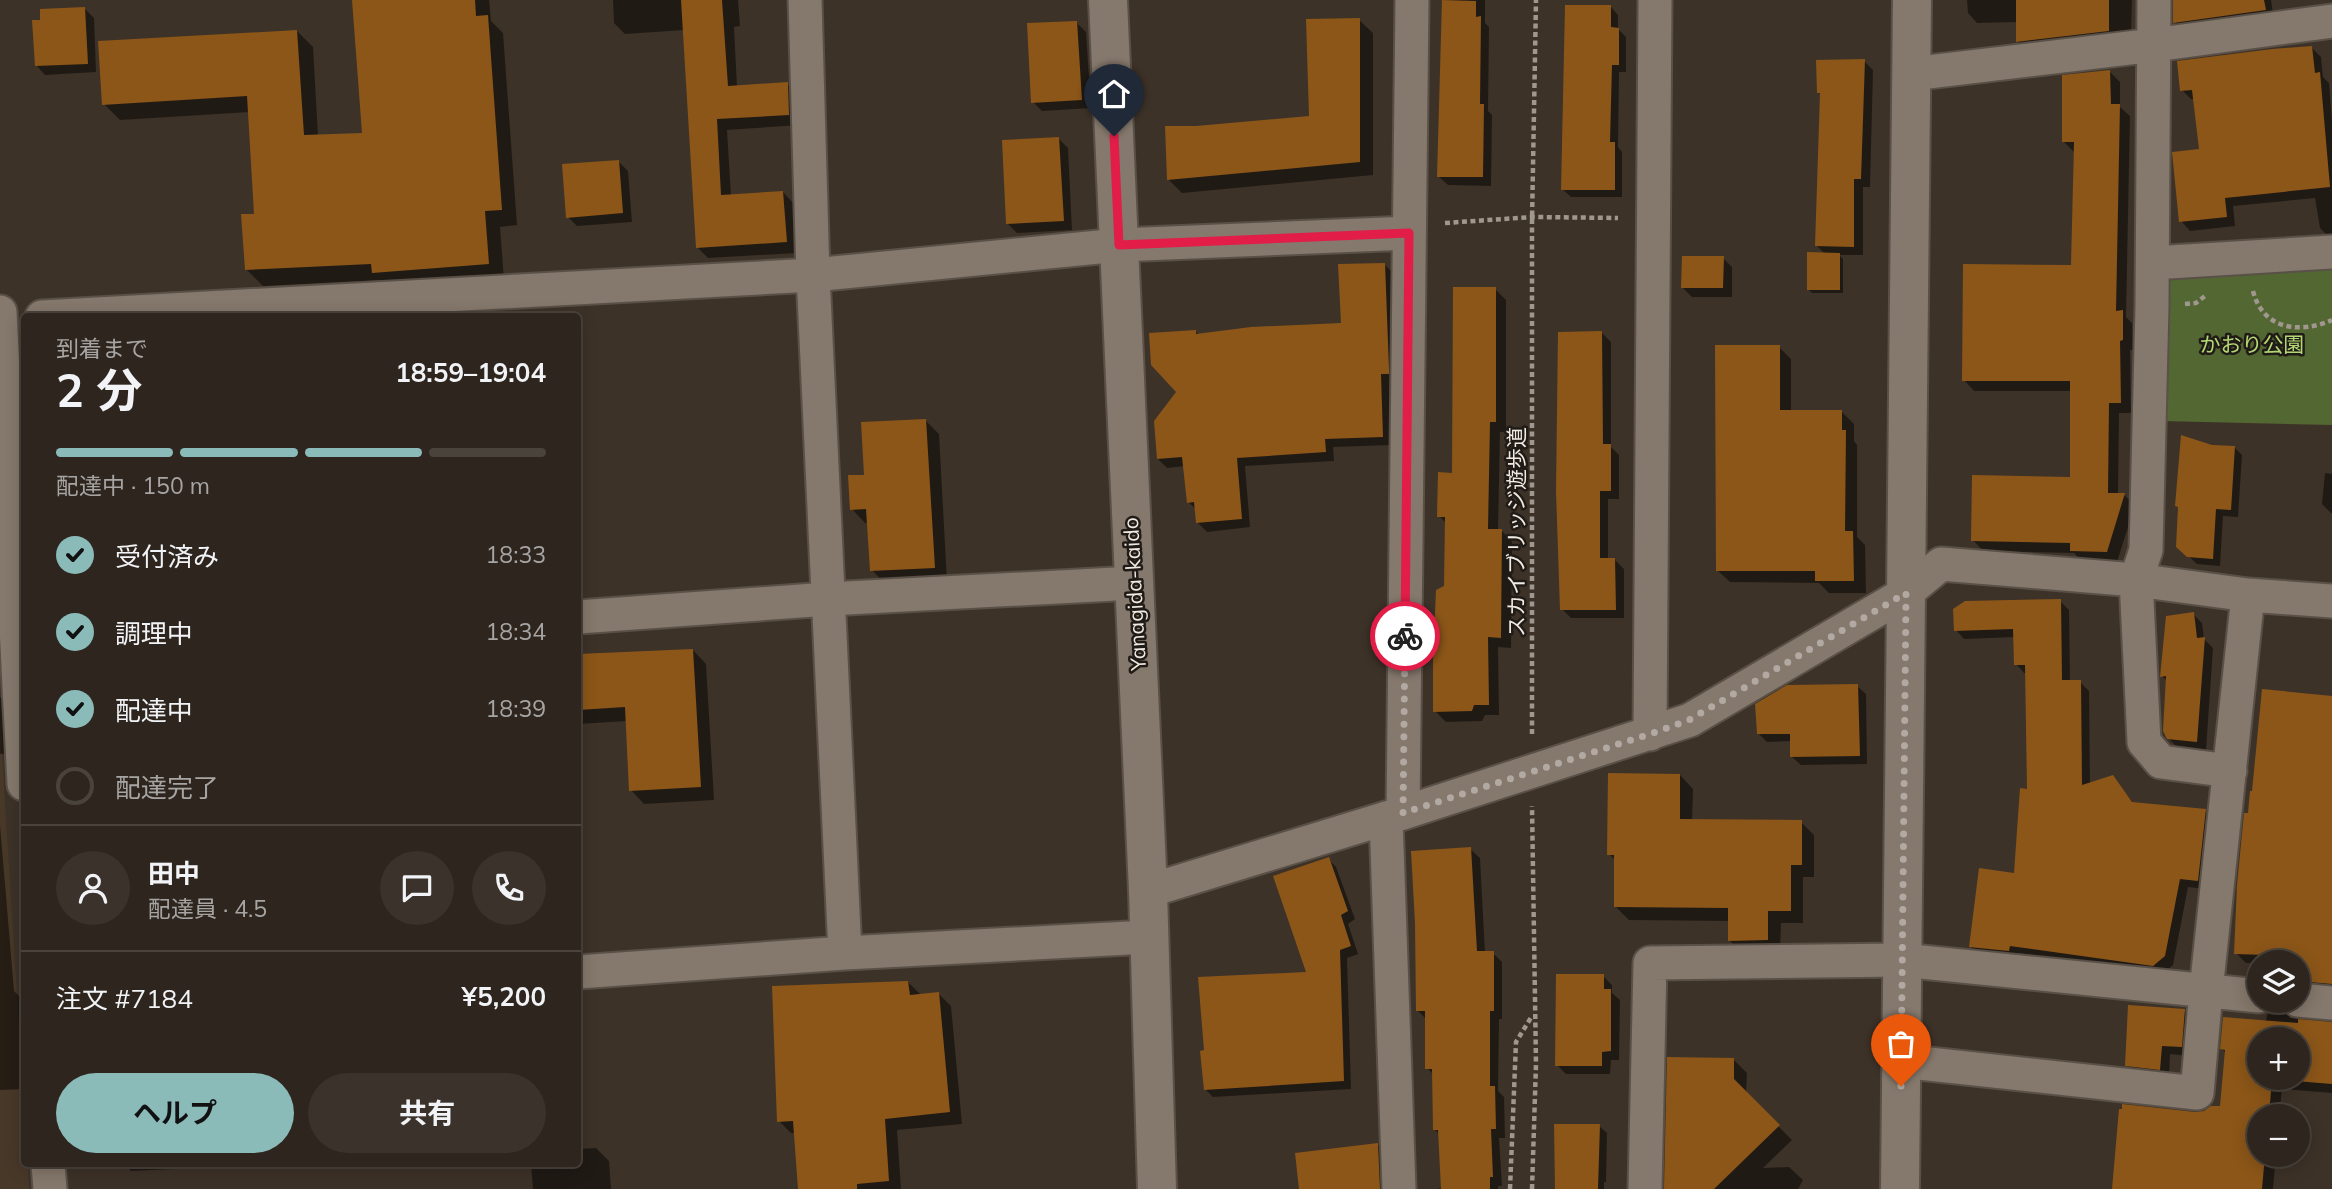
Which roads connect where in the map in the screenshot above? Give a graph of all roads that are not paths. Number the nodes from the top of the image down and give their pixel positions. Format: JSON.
{"nodes":[{"id":1,"x":805,"y":0,"type":"edge"},
{"id":2,"x":1108,"y":0,"type":"edge"},
{"id":3,"x":1412,"y":0,"type":"edge"},
{"id":4,"x":1655,"y":0,"type":"edge"},
{"id":5,"x":1912,"y":0,"type":"edge"},
{"id":6,"x":2154,"y":0,"type":"edge"},
{"id":7,"x":2332,"y":21,"type":"edge"},
{"id":8,"x":2154,"y":45,"type":"junction"},
{"id":9,"x":1911,"y":74,"type":"junction"},
{"id":10,"x":1409,"y":230,"type":"junction"},
{"id":11,"x":1119,"y":245,"type":"junction"},
{"id":12,"x":2332,"y":251,"type":"edge"},
{"id":13,"x":2153,"y":263,"type":"junction"},
{"id":14,"x":813,"y":275,"type":"junction"},
{"id":15,"x":0,"y":312,"type":"edge"},
{"id":16,"x":115,"y":313,"type":"edge"},
{"id":17,"x":21,"y":318,"type":"edge"},
{"id":18,"x":0,"y":319,"type":"edge"},
{"id":19,"x":2136,"y":580,"type":"junction"},
{"id":20,"x":1134,"y":583,"type":"junction"},
{"id":21,"x":1906,"y":593,"type":"junction"},
{"id":22,"x":2248,"y":595,"type":"junction"},
{"id":23,"x":828,"y":599,"type":"junction"},
{"id":24,"x":2332,"y":601,"type":"edge"},
{"id":25,"x":581,"y":617,"type":"edge"},
{"id":26,"x":21,"y":658,"type":"edge"},
{"id":27,"x":1650,"y":734,"type":"junction"},
{"id":28,"x":2230,"y":771,"type":"junction"},
{"id":29,"x":1394,"y":816,"type":"junction"},
{"id":30,"x":1147,"y":891,"type":"junction"},
{"id":31,"x":1147,"y":937,"type":"junction"},
{"id":32,"x":845,"y":953,"type":"junction"},
{"id":33,"x":1902,"y":960,"type":"junction"},
{"id":34,"x":581,"y":972,"type":"edge"},
{"id":35,"x":2206,"y":991,"type":"junction"},
{"id":36,"x":2247,"y":995,"type":"edge"},
{"id":37,"x":2310,"y":1001,"type":"edge"},
{"id":38,"x":2332,"y":1003,"type":"edge"},
{"id":39,"x":1901,"y":1061,"type":"junction"},
{"id":40,"x":48,"y":1167,"type":"edge"},
{"id":41,"x":50,"y":1189,"type":"edge"},
{"id":42,"x":1157,"y":1189,"type":"edge"},
{"id":43,"x":1399,"y":1189,"type":"edge"},
{"id":44,"x":1645,"y":1189,"type":"edge"},
{"id":45,"x":1900,"y":1189,"type":"edge"}],
"edges":[{"from":1,"to":14,"type":"street"},
{"from":2,"to":11,"type":"street","name":"Yanagida-kaido"},
{"from":3,"to":10,"type":"street"},
{"from":4,"to":27,"type":"street"},
{"from":5,"to":9,"type":"street"},
{"from":6,"to":8,"type":"street"},
{"from":7,"to":8,"type":"street"},
{"from":8,"to":9,"type":"street"},
{"from":8,"to":13,"type":"street"},
{"from":9,"to":21,"type":"street"},
{"from":10,"to":11,"type":"street"},
{"from":10,"to":29,"type":"street"},
{"from":11,"to":14,"type":"street"},
{"from":11,"to":20,"type":"street","name":"Yanagida-kaido"},
{"from":12,"to":13,"type":"street"},
{"from":13,"to":19,"type":"street"},
{"from":14,"to":16,"type":"street"},
{"from":14,"to":23,"type":"street"},
{"from":15,"to":18,"type":"street"},
{"from":17,"to":18,"type":"street"},
{"from":18,"to":26,"type":"street"},
{"from":19,"to":21,"type":"street"},
{"from":19,"to":22,"type":"street"},
{"from":19,"to":28,"type":"street"},
{"from":20,"to":23,"type":"street"},
{"from":20,"to":30,"type":"street","name":"Yanagida-kaido"},
{"from":21,"to":27,"type":"street"},
{"from":21,"to":33,"type":"street"},
{"from":22,"to":24,"type":"street"},
{"from":22,"to":28,"type":"street"},
{"from":23,"to":25,"type":"street"},
{"from":23,"to":32,"type":"street"},
{"from":27,"to":29,"type":"street"},
{"from":28,"to":35,"type":"street"},
{"from":29,"to":30,"type":"street"},
{"from":29,"to":43,"type":"street"},
{"from":30,"to":31,"type":"street","name":"Yanagida-kaido"},
{"from":31,"to":32,"type":"street"},
{"from":31,"to":42,"type":"street","name":"Yanagida-kaido"},
{"from":32,"to":34,"type":"street"},
{"from":33,"to":35,"type":"street"},
{"from":33,"to":39,"type":"street"},
{"from":33,"to":44,"type":"street"},
{"from":35,"to":36,"type":"street"},
{"from":35,"to":39,"type":"street"},
{"from":37,"to":38,"type":"street"},
{"from":39,"to":45,"type":"street"},
{"from":40,"to":41,"type":"street"}]}
